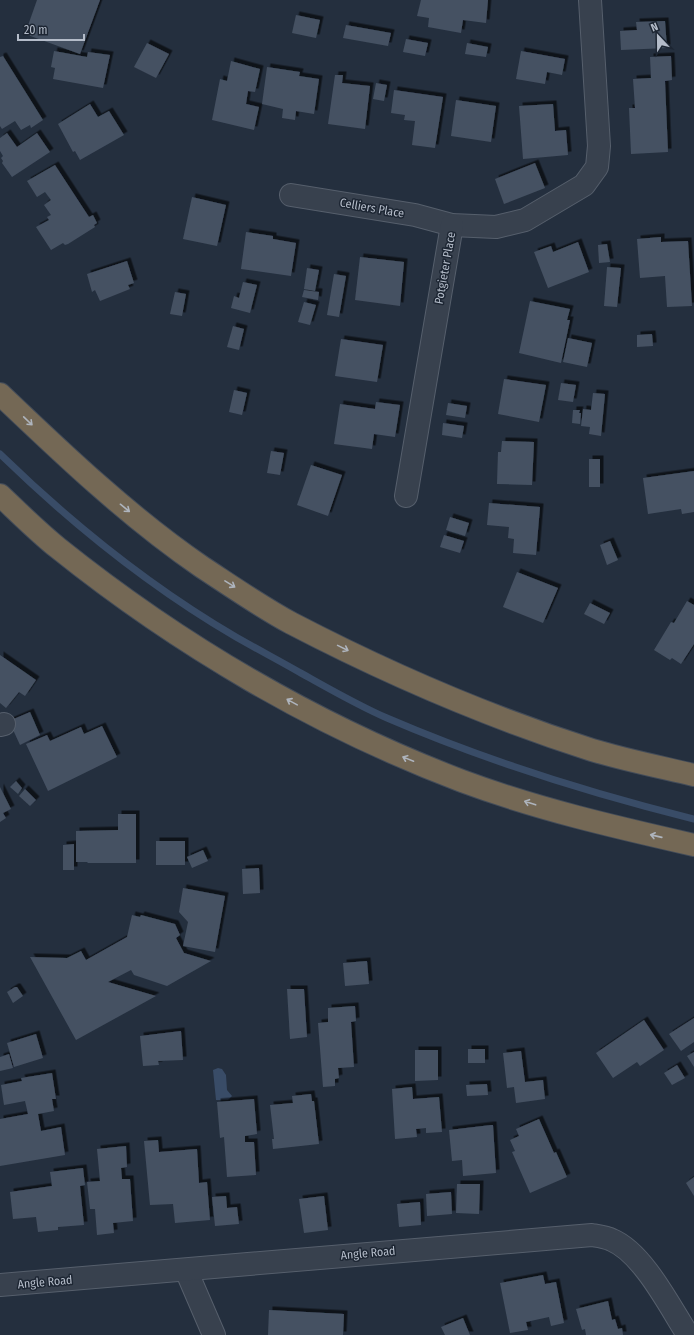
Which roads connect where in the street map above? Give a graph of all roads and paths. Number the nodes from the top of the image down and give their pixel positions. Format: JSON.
{"nodes":[{"id":1,"x":590,"y":0,"type":"edge"},
{"id":2,"x":291,"y":194,"type":"dead end"},
{"id":3,"x":452,"y":225,"type":"junction"},
{"id":4,"x":0,"y":394,"type":"edge"},
{"id":5,"x":0,"y":495,"type":"edge"},
{"id":6,"x":406,"y":496,"type":"dead end"},
{"id":7,"x":694,"y":775,"type":"edge"},
{"id":8,"x":694,"y":845,"type":"edge"},
{"id":9,"x":186,"y":1270,"type":"junction"},
{"id":10,"x":0,"y":1285,"type":"edge"},
{"id":11,"x":214,"y":1335,"type":"edge"},
{"id":12,"x":688,"y":1335,"type":"edge"}],
"edges":[{"from":1,"to":3,"type":"street","name":"Potgieter Place"},
{"from":2,"to":3,"type":"street","name":"Celliers Place"},
{"from":3,"to":6,"type":"street","name":"Potgieter Place"},
{"from":4,"to":7,"type":"highway","one_way":true},
{"from":8,"to":5,"type":"highway","one_way":true},
{"from":9,"to":10,"type":"street","name":"Angle Road"},
{"from":9,"to":11,"type":"street"},
{"from":9,"to":12,"type":"street","name":"Angle Road"}]}
